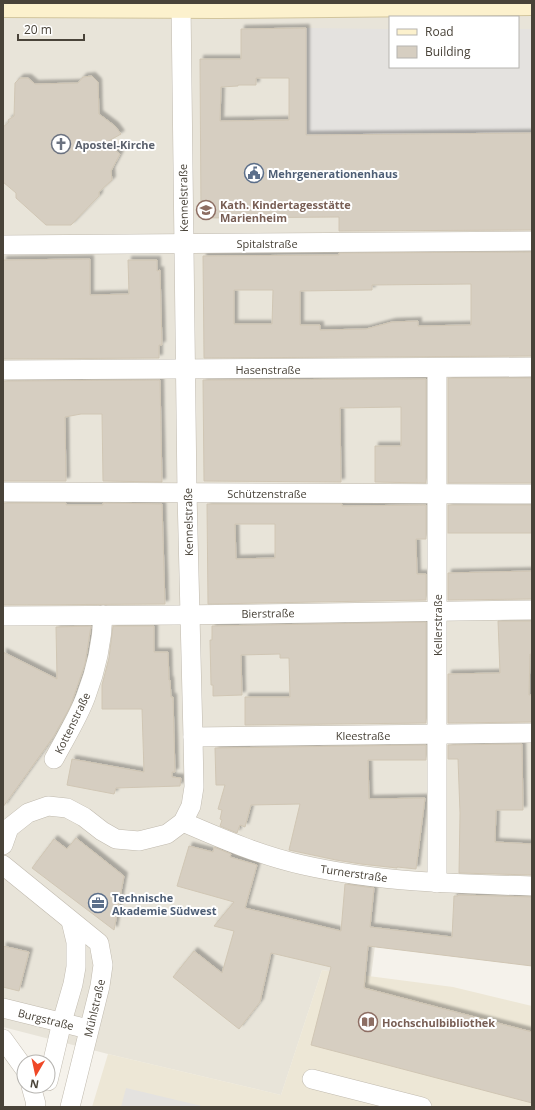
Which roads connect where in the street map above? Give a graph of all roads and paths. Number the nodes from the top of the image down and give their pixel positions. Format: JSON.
{"nodes":[{"id":1,"x":506,"y":4,"type":"edge"},
{"id":2,"x":532,"y":4,"type":"edge"},
{"id":3,"x":181,"y":5,"type":"edge"},
{"id":4,"x":3,"y":6,"type":"edge"},
{"id":5,"x":532,"y":241,"type":"edge"},
{"id":6,"x":184,"y":244,"type":"junction"},
{"id":7,"x":3,"y":245,"type":"edge"},
{"id":8,"x":532,"y":367,"type":"edge"},
{"id":9,"x":437,"y":368,"type":"junction"},
{"id":10,"x":3,"y":370,"type":"edge"},
{"id":11,"x":186,"y":370,"type":"junction"},
{"id":12,"x":3,"y":492,"type":"edge"},
{"id":13,"x":187,"y":493,"type":"junction"},
{"id":14,"x":437,"y":494,"type":"junction"},
{"id":15,"x":532,"y":494,"type":"edge"},
{"id":16,"x":532,"y":610,"type":"edge"},
{"id":17,"x":437,"y":612,"type":"junction"},
{"id":18,"x":102,"y":615,"type":"junction"},
{"id":19,"x":190,"y":615,"type":"junction"},
{"id":20,"x":3,"y":616,"type":"edge"},
{"id":21,"x":532,"y":733,"type":"edge"},
{"id":22,"x":438,"y":735,"type":"junction"},
{"id":23,"x":193,"y":737,"type":"junction"},
{"id":24,"x":54,"y":759,"type":"dead end"},
{"id":25,"x":183,"y":822,"type":"junction"},
{"id":26,"x":3,"y":845,"type":"edge"},
{"id":27,"x":4,"y":862,"type":"edge"},
{"id":28,"x":437,"y":883,"type":"junction"},
{"id":29,"x":532,"y":886,"type":"edge"},
{"id":30,"x":71,"y":921,"type":"junction"},
{"id":31,"x":3,"y":1008,"type":"edge"},
{"id":32,"x":62,"y":1022,"type":"junction"},
{"id":33,"x":88,"y":1029,"type":"junction"},
{"id":34,"x":3,"y":1039,"type":"edge"},
{"id":35,"x":54,"y":1054,"type":"edge"},
{"id":36,"x":16,"y":1057,"type":"edge"},
{"id":37,"x":312,"y":1079,"type":"dead end"},
{"id":38,"x":33,"y":1094,"type":"edge"},
{"id":39,"x":43,"y":1094,"type":"edge"},
{"id":40,"x":35,"y":1106,"type":"edge"},
{"id":41,"x":70,"y":1107,"type":"edge"},
{"id":42,"x":422,"y":1107,"type":"edge"}],
"edges":[{"from":1,"to":2,"type":"main road"},
{"from":1,"to":3,"type":"main road"},
{"from":3,"to":4,"type":"main road"},
{"from":3,"to":6,"type":"street","name":"Kennelstraße"},
{"from":5,"to":6,"type":"street","name":"Spitalstraße"},
{"from":6,"to":7,"type":"street","name":"Spitalstraße"},
{"from":6,"to":11,"type":"street","name":"Kennelstraße"},
{"from":8,"to":9,"type":"street","name":"Hasenstraße"},
{"from":9,"to":11,"type":"street","name":"Hasenstraße"},
{"from":9,"to":14,"type":"street","name":"Kellerstraße"},
{"from":10,"to":11,"type":"street","name":"Hasenstraße"},
{"from":11,"to":13,"type":"street","name":"Kennelstraße"},
{"from":12,"to":13,"type":"street","name":"Schützenstraße"},
{"from":13,"to":14,"type":"street","name":"Schützenstraße"},
{"from":13,"to":19,"type":"street","name":"Kennelstraße"},
{"from":14,"to":15,"type":"street","name":"Schützenstraße"},
{"from":14,"to":17,"type":"street","name":"Kellerstraße"},
{"from":16,"to":17,"type":"street","name":"Bierstraße"},
{"from":17,"to":19,"type":"street","name":"Bierstraße"},
{"from":17,"to":22,"type":"street","name":"Kellerstraße"},
{"from":18,"to":19,"type":"street","name":"Bierstraße"},
{"from":18,"to":20,"type":"street","name":"Bierstraße"},
{"from":18,"to":24,"type":"street","name":"Kottenstraße"},
{"from":19,"to":23,"type":"street","name":"Kennelstraße"},
{"from":21,"to":22,"type":"street","name":"Kleestraße"},
{"from":22,"to":23,"type":"street","name":"Kleestraße"},
{"from":22,"to":28,"type":"street","name":"Kellerstraße"},
{"from":23,"to":25,"type":"street","name":"Kennelstraße"},
{"from":25,"to":26,"type":"street","name":"Kennelstraße"},
{"from":25,"to":28,"type":"street","name":"Turnerstraße"},
{"from":27,"to":30,"type":"street","name":"Mühlstraße"},
{"from":28,"to":29,"type":"street","name":"Turnerstraße"},
{"from":30,"to":32,"type":"street"},
{"from":30,"to":33,"type":"street","name":"Mühlstraße"},
{"from":31,"to":32,"type":"street","name":"Burgstraße"},
{"from":32,"to":33,"type":"street","name":"Burgstraße"},
{"from":32,"to":35,"type":"street"},
{"from":33,"to":41,"type":"street","name":"Mühlstraße"},
{"from":34,"to":36,"type":"street"},
{"from":37,"to":42,"type":"street"},
{"from":38,"to":40,"type":"street"},
{"from":39,"to":40,"type":"street"}]}
